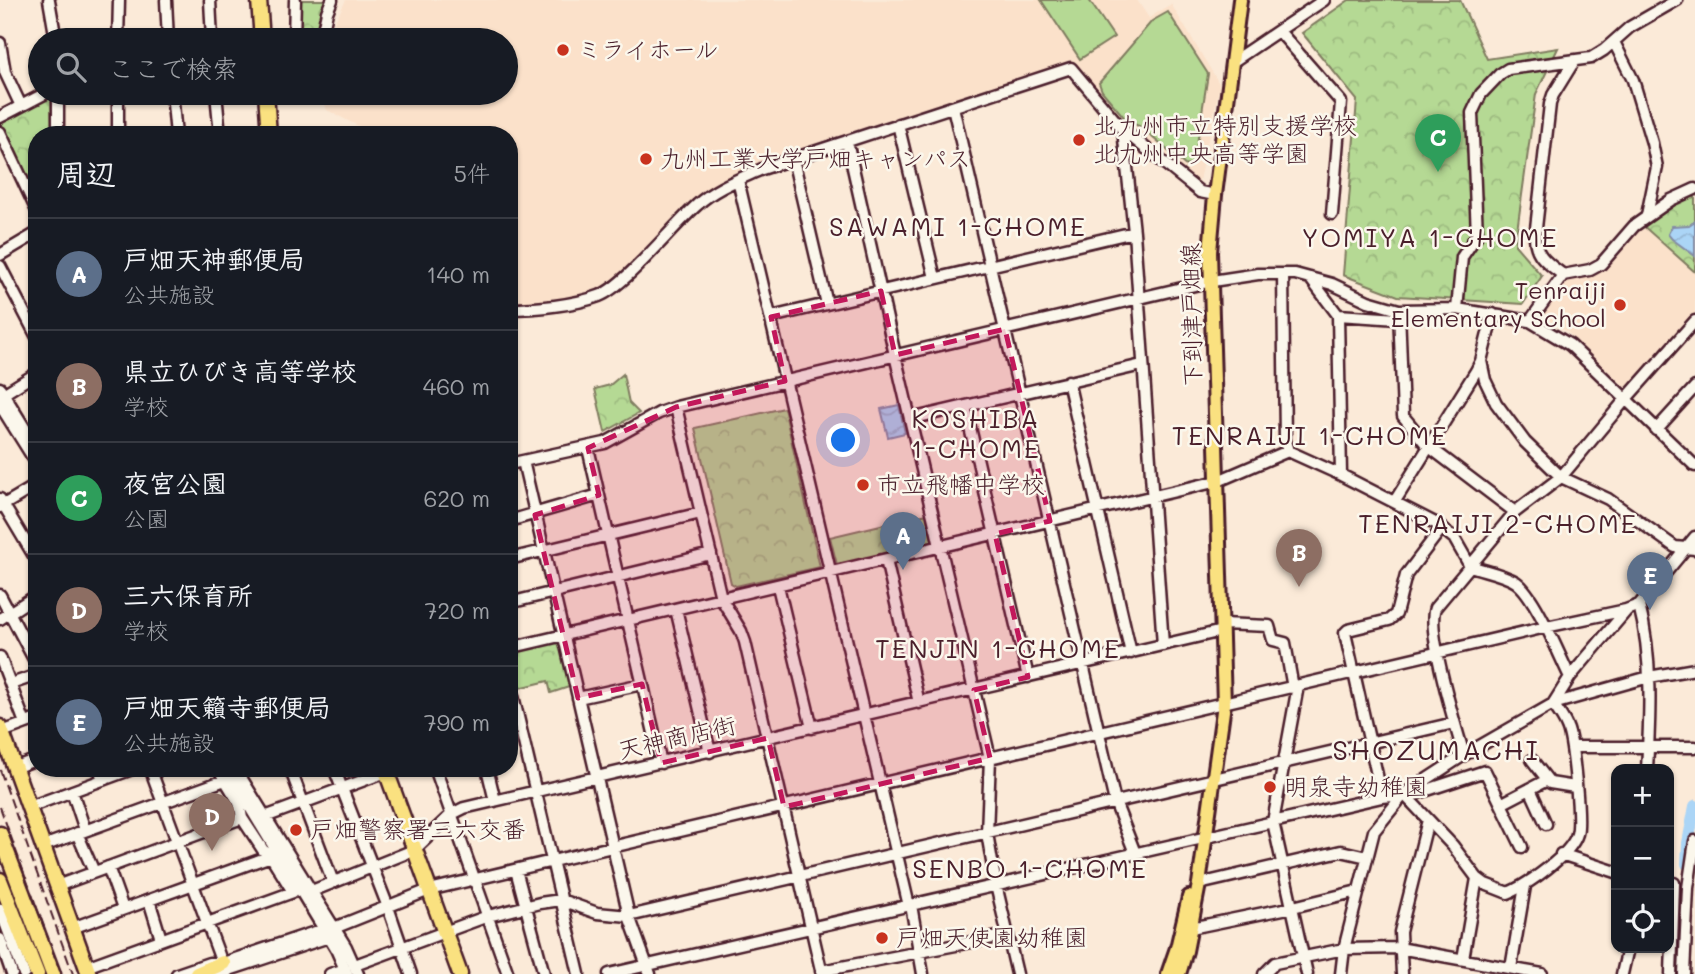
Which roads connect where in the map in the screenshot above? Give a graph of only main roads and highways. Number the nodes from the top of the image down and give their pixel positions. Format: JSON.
{"nodes":[{"id":1,"x":259,"y":0,"type":"edge"},
{"id":2,"x":1240,"y":0,"type":"edge"},
{"id":3,"x":261,"y":28,"type":"edge"},
{"id":4,"x":267,"y":105,"type":"edge"},
{"id":5,"x":268,"y":126,"type":"edge"},
{"id":6,"x":1,"y":729,"type":"edge"},
{"id":7,"x":388,"y":777,"type":"edge"},
{"id":8,"x":0,"y":834,"type":"edge"},
{"id":9,"x":1204,"y":839,"type":"junction"},
{"id":10,"x":0,"y":859,"type":"edge"},
{"id":11,"x":0,"y":880,"type":"edge"},
{"id":12,"x":88,"y":970,"type":"edge"},
{"id":13,"x":223,"y":972,"type":"edge"},
{"id":14,"x":37,"y":974,"type":"edge"},
{"id":15,"x":44,"y":974,"type":"edge"},
{"id":16,"x":53,"y":974,"type":"edge"},
{"id":17,"x":197,"y":974,"type":"edge"},
{"id":18,"x":460,"y":974,"type":"edge"},
{"id":19,"x":1168,"y":974,"type":"edge"},
{"id":20,"x":1179,"y":974,"type":"edge"}],
"edges":[{"from":1,"to":3,"type":"highway"},
{"from":2,"to":9,"type":"main road","name":"下到津戸畑線"},
{"from":4,"to":5,"type":"highway"},
{"from":6,"to":12,"type":"highway"},
{"from":7,"to":18,"type":"highway"},
{"from":8,"to":16,"type":"highway"},
{"from":9,"to":19,"type":"main road","name":"下到津戸畑線"},
{"from":9,"to":20,"type":"main road","name":"下到津戸畑線"},
{"from":10,"to":15,"type":"highway"},
{"from":11,"to":14,"type":"highway"},
{"from":13,"to":17,"type":"highway"}]}
